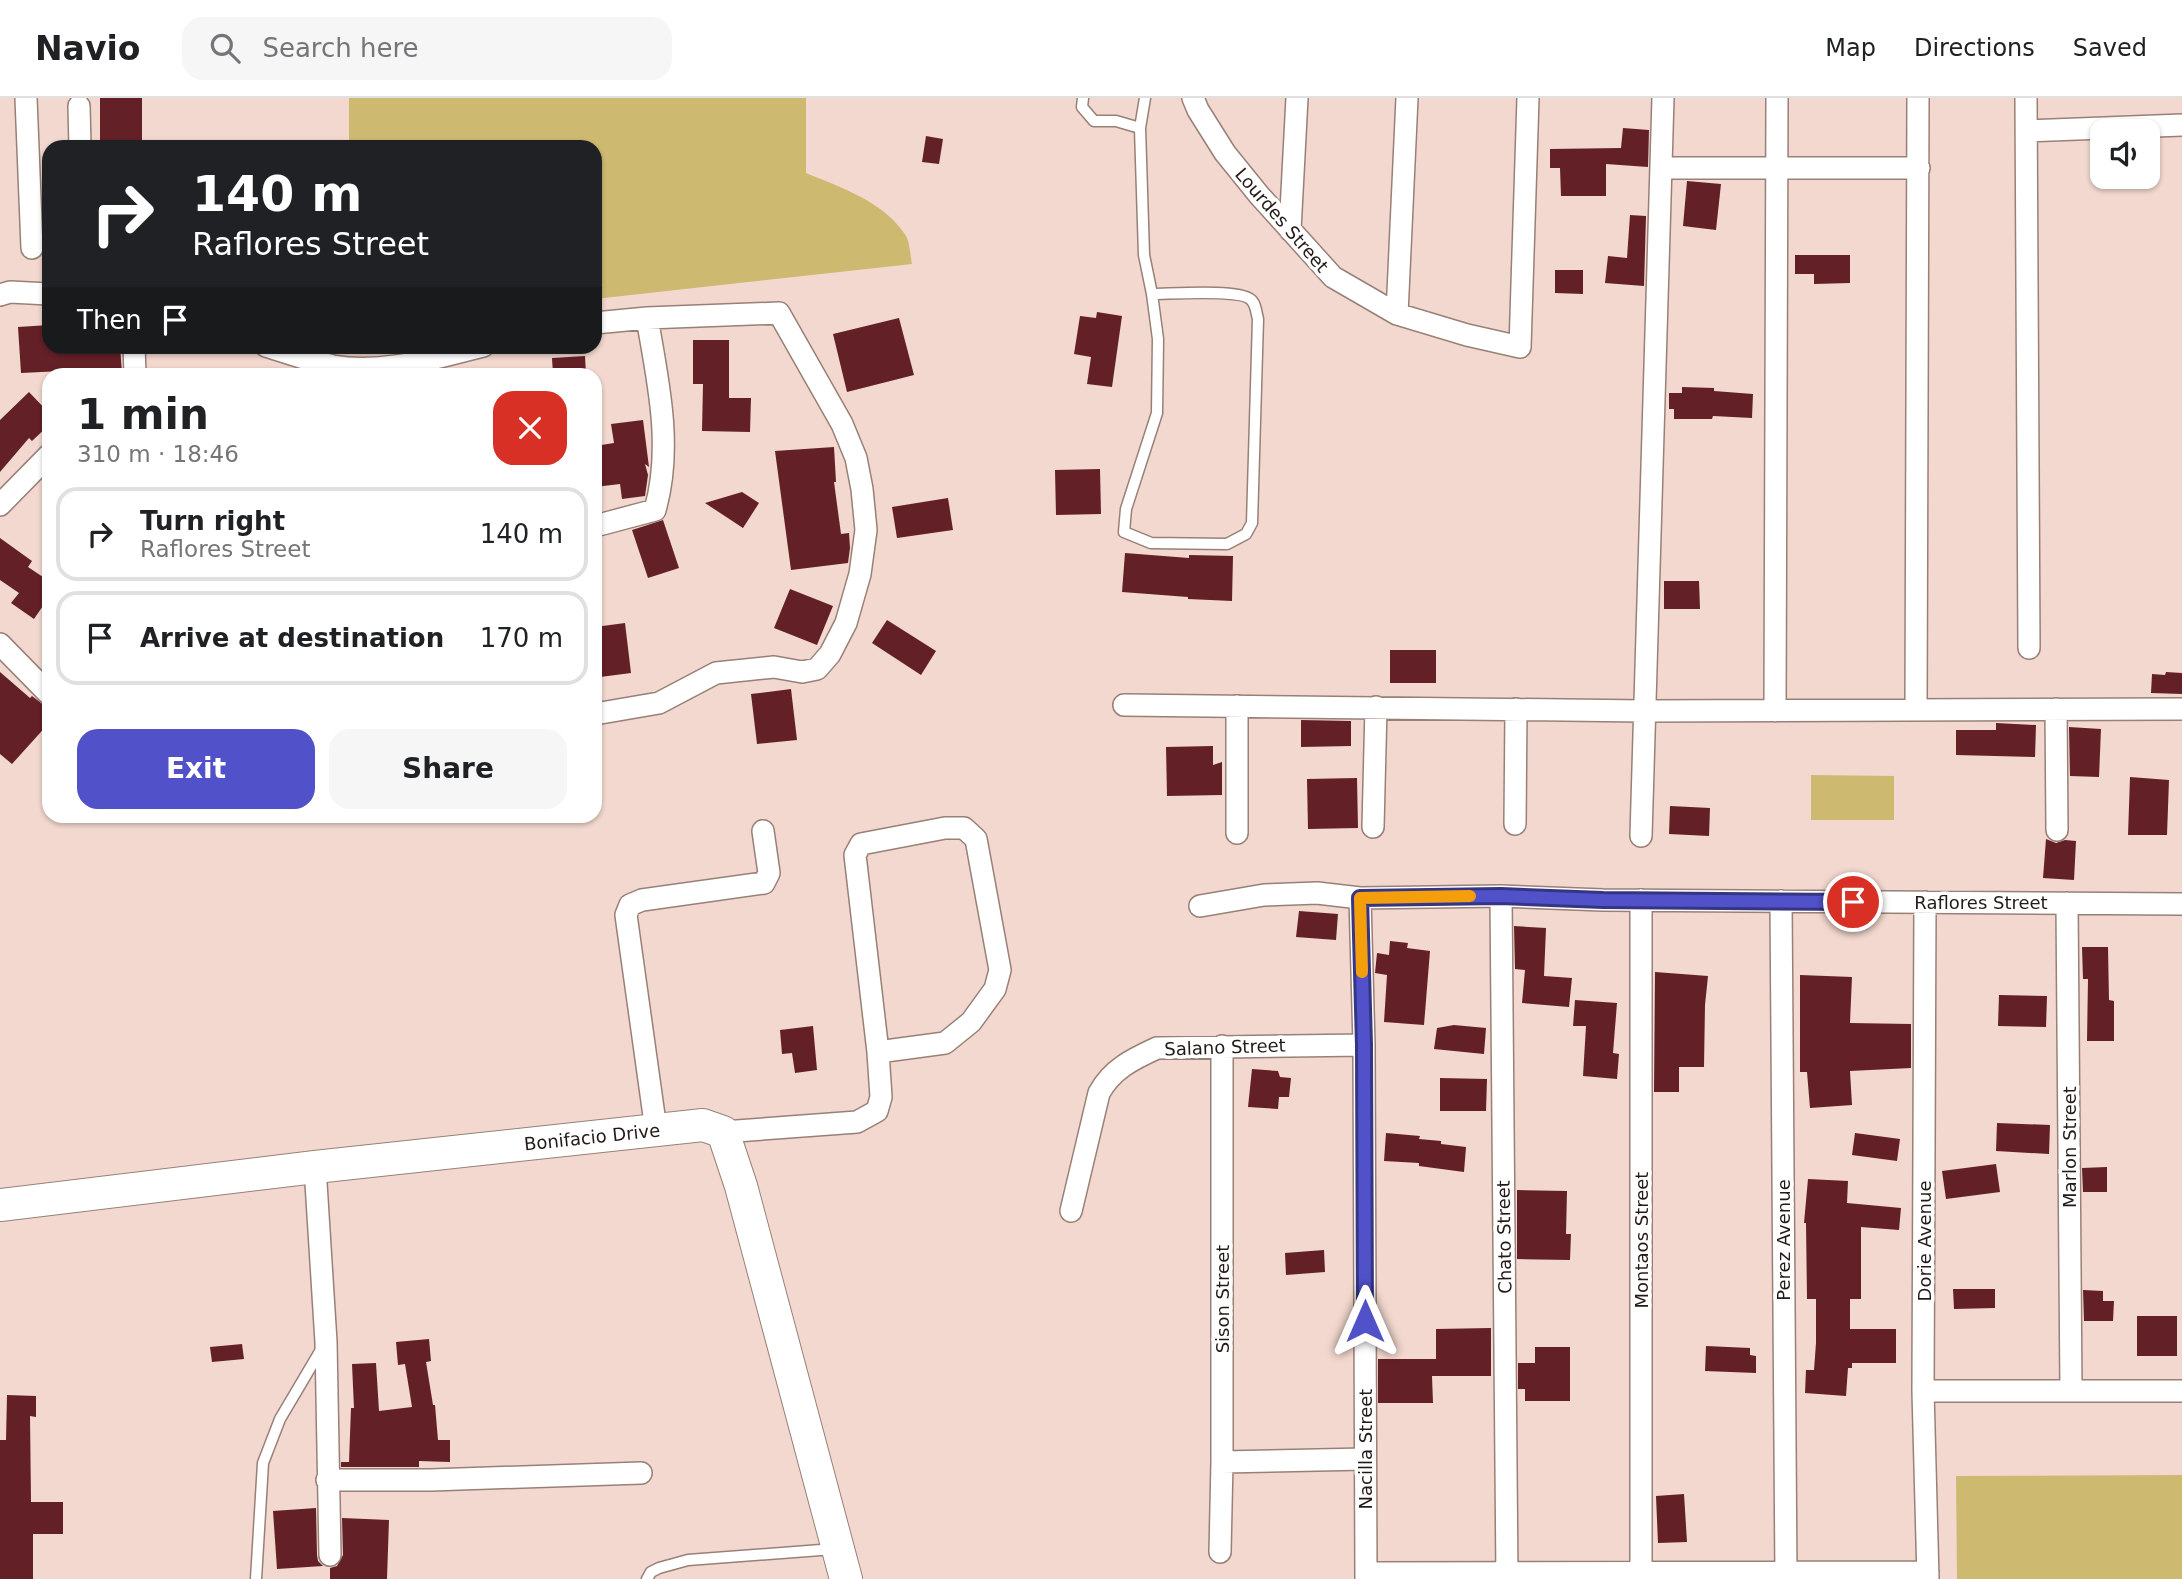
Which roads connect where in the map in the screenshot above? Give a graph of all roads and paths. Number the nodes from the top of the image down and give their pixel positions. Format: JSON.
{"nodes":[{"id":1,"x":26,"y":98,"type":"edge"},
{"id":2,"x":1083,"y":98,"type":"edge"},
{"id":3,"x":1145,"y":98,"type":"edge"},
{"id":4,"x":1194,"y":98,"type":"edge"},
{"id":5,"x":1297,"y":98,"type":"edge"},
{"id":6,"x":1406,"y":98,"type":"edge"},
{"id":7,"x":1528,"y":98,"type":"edge"},
{"id":8,"x":1663,"y":98,"type":"edge"},
{"id":9,"x":1777,"y":98,"type":"edge"},
{"id":10,"x":1919,"y":98,"type":"edge"},
{"id":11,"x":2026,"y":98,"type":"edge"},
{"id":12,"x":79,"y":106,"type":"dead end"},
{"id":13,"x":2182,"y":125,"type":"edge"},
{"id":14,"x":1140,"y":128,"type":"junction"},
{"id":15,"x":2027,"y":131,"type":"junction"},
{"id":16,"x":79,"y":140,"type":"edge"},
{"id":17,"x":1661,"y":168,"type":"junction"},
{"id":18,"x":1777,"y":168,"type":"junction"},
{"id":19,"x":1919,"y":168,"type":"junction"},
{"id":20,"x":1290,"y":230,"type":"junction"},
{"id":21,"x":33,"y":248,"type":"dead end"},
{"id":22,"x":42,"y":294,"type":"edge"},
{"id":23,"x":1152,"y":294,"type":"junction"},
{"id":24,"x":0,"y":295,"type":"edge"},
{"id":25,"x":1397,"y":314,"type":"junction"},
{"id":26,"x":647,"y":318,"type":"junction"},
{"id":27,"x":602,"y":322,"type":"edge"},
{"id":28,"x":277,"y":354,"type":"edge"},
{"id":29,"x":449,"y":354,"type":"edge"},
{"id":30,"x":291,"y":364,"type":"edge"},
{"id":31,"x":373,"y":368,"type":"edge"},
{"id":32,"x":373,"y":368,"type":"edge"},
{"id":33,"x":42,"y":462,"type":"edge"},
{"id":34,"x":0,"y":505,"type":"edge"},
{"id":35,"x":602,"y":524,"type":"edge"},
{"id":36,"x":0,"y":644,"type":"edge"},
{"id":37,"x":2029,"y":648,"type":"dead end"},
{"id":38,"x":42,"y":687,"type":"edge"},
{"id":39,"x":1124,"y":705,"type":"dead end"},
{"id":40,"x":1237,"y":706,"type":"junction"},
{"id":41,"x":1376,"y":708,"type":"junction"},
{"id":42,"x":1516,"y":709,"type":"junction"},
{"id":43,"x":2056,"y":709,"type":"junction"},
{"id":44,"x":2182,"y":709,"type":"edge"},
{"id":45,"x":1775,"y":710,"type":"junction"},
{"id":46,"x":1916,"y":710,"type":"junction"},
{"id":47,"x":1645,"y":711,"type":"junction"},
{"id":48,"x":602,"y":713,"type":"edge"},
{"id":49,"x":1515,"y":824,"type":"dead end"},
{"id":50,"x":1373,"y":827,"type":"dead end"},
{"id":51,"x":2057,"y":830,"type":"dead end"},
{"id":52,"x":763,"y":831,"type":"dead end"},
{"id":53,"x":1237,"y":834,"type":"dead end"},
{"id":54,"x":1641,"y":836,"type":"dead end"},
{"id":55,"x":1501,"y":896,"type":"junction"},
{"id":56,"x":1360,"y":898,"type":"junction"},
{"id":57,"x":1641,"y":900,"type":"junction"},
{"id":58,"x":1781,"y":901,"type":"junction"},
{"id":59,"x":1925,"y":902,"type":"junction"},
{"id":60,"x":2067,"y":903,"type":"junction"},
{"id":61,"x":2182,"y":904,"type":"edge"},
{"id":62,"x":1200,"y":906,"type":"dead end"},
{"id":63,"x":1364,"y":1045,"type":"junction"},
{"id":64,"x":1222,"y":1046,"type":"junction"},
{"id":65,"x":878,"y":1052,"type":"junction"},
{"id":66,"x":656,"y":1130,"type":"junction"},
{"id":67,"x":723,"y":1132,"type":"junction"},
{"id":68,"x":315,"y":1167,"type":"junction"},
{"id":69,"x":0,"y":1205,"type":"edge"},
{"id":70,"x":1071,"y":1211,"type":"dead end"},
{"id":71,"x":326,"y":1342,"type":"junction"},
{"id":72,"x":1923,"y":1391,"type":"junction"},
{"id":73,"x":2071,"y":1391,"type":"junction"},
{"id":74,"x":2182,"y":1391,"type":"edge"},
{"id":75,"x":1365,"y":1459,"type":"junction"},
{"id":76,"x":1222,"y":1462,"type":"junction"},
{"id":77,"x":641,"y":1473,"type":"dead end"},
{"id":78,"x":327,"y":1480,"type":"junction"},
{"id":79,"x":837,"y":1549,"type":"junction"},
{"id":80,"x":1220,"y":1552,"type":"dead end"},
{"id":81,"x":330,"y":1555,"type":"dead end"},
{"id":82,"x":1641,"y":1575,"type":"edge"},
{"id":83,"x":1366,"y":1576,"type":"edge"},
{"id":84,"x":1507,"y":1576,"type":"edge"},
{"id":85,"x":1786,"y":1576,"type":"edge"},
{"id":86,"x":1928,"y":1576,"type":"edge"},
{"id":87,"x":256,"y":1579,"type":"edge"},
{"id":88,"x":647,"y":1579,"type":"edge"},
{"id":89,"x":846,"y":1579,"type":"edge"}],
"edges":[{"from":1,"to":21,"type":"street"},
{"from":2,"to":14,"type":"lane"},
{"from":3,"to":14,"type":"lane"},
{"from":4,"to":20,"type":"street","name":"Lourdes Street"},
{"from":5,"to":20,"type":"street"},
{"from":6,"to":25,"type":"street"},
{"from":7,"to":25,"type":"street","name":"Lourdes Street"},
{"from":8,"to":17,"type":"street"},
{"from":9,"to":18,"type":"street"},
{"from":10,"to":19,"type":"street"},
{"from":11,"to":15,"type":"street"},
{"from":12,"to":16,"type":"street"},
{"from":13,"to":15,"type":"street"},
{"from":14,"to":23,"type":"lane"},
{"from":15,"to":37,"type":"street"},
{"from":17,"to":18,"type":"street"},
{"from":17,"to":47,"type":"street"},
{"from":18,"to":19,"type":"street"},
{"from":18,"to":45,"type":"street"},
{"from":19,"to":46,"type":"street"},
{"from":20,"to":25,"type":"street","name":"Lourdes Street"},
{"from":22,"to":24,"type":"street"},
{"from":23,"to":23,"type":"lane"},
{"from":26,"to":27,"type":"street"},
{"from":26,"to":35,"type":"street"},
{"from":26,"to":48,"type":"street"},
{"from":28,"to":30,"type":"street"},
{"from":29,"to":32,"type":"street"},
{"from":30,"to":31,"type":"street"},
{"from":33,"to":34,"type":"street"},
{"from":36,"to":38,"type":"street"},
{"from":39,"to":40,"type":"street"},
{"from":40,"to":41,"type":"street"},
{"from":40,"to":53,"type":"street"},
{"from":41,"to":42,"type":"street"},
{"from":41,"to":50,"type":"street"},
{"from":42,"to":47,"type":"street"},
{"from":42,"to":49,"type":"street"},
{"from":43,"to":44,"type":"street"},
{"from":43,"to":46,"type":"street"},
{"from":43,"to":51,"type":"street"},
{"from":45,"to":46,"type":"street"},
{"from":45,"to":47,"type":"street"},
{"from":47,"to":54,"type":"street"},
{"from":52,"to":66,"type":"street"},
{"from":55,"to":56,"type":"street","name":"Raflores Street"},
{"from":55,"to":57,"type":"street","name":"Raflores Street"},
{"from":55,"to":84,"type":"street","name":"Chato Street"},
{"from":56,"to":62,"type":"street","name":"Raflores Street"},
{"from":56,"to":63,"type":"street","name":"Nacilla Street"},
{"from":57,"to":58,"type":"street","name":"Raflores Street"},
{"from":57,"to":82,"type":"street","name":"Montaos Street"},
{"from":58,"to":59,"type":"street","name":"Raflores Street"},
{"from":58,"to":85,"type":"street","name":"Perez Avenue"},
{"from":59,"to":60,"type":"street","name":"Raflores Street"},
{"from":59,"to":72,"type":"street","name":"Dorie Avenue"},
{"from":60,"to":61,"type":"street","name":"Raflores Street"},
{"from":60,"to":73,"type":"street","name":"Marlon Street"},
{"from":63,"to":64,"type":"street","name":"Salano Street"},
{"from":63,"to":75,"type":"street","name":"Nacilla Street"},
{"from":64,"to":70,"type":"street","name":"Salano Street"},
{"from":64,"to":76,"type":"street","name":"Sison Street"},
{"from":65,"to":65,"type":"street"},
{"from":65,"to":67,"type":"street"},
{"from":66,"to":67,"type":"street","name":"Bonifacio Drive"},
{"from":66,"to":68,"type":"street","name":"Bonifacio Drive"},
{"from":67,"to":79,"type":"street"},
{"from":68,"to":69,"type":"street","name":"Bonifacio Drive"},
{"from":68,"to":71,"type":"street"},
{"from":71,"to":78,"type":"street"},
{"from":71,"to":87,"type":"lane"},
{"from":72,"to":73,"type":"street"},
{"from":72,"to":86,"type":"street","name":"Dorie Avenue"},
{"from":73,"to":74,"type":"street"},
{"from":75,"to":76,"type":"street"},
{"from":75,"to":83,"type":"street","name":"Nacilla Street"},
{"from":76,"to":80,"type":"street","name":"Sison Street"},
{"from":77,"to":78,"type":"street"},
{"from":78,"to":81,"type":"street"},
{"from":79,"to":88,"type":"lane"},
{"from":79,"to":89,"type":"street"},
{"from":82,"to":84,"type":"street"},
{"from":82,"to":85,"type":"street"},
{"from":83,"to":84,"type":"street"},
{"from":85,"to":86,"type":"street"}]}
